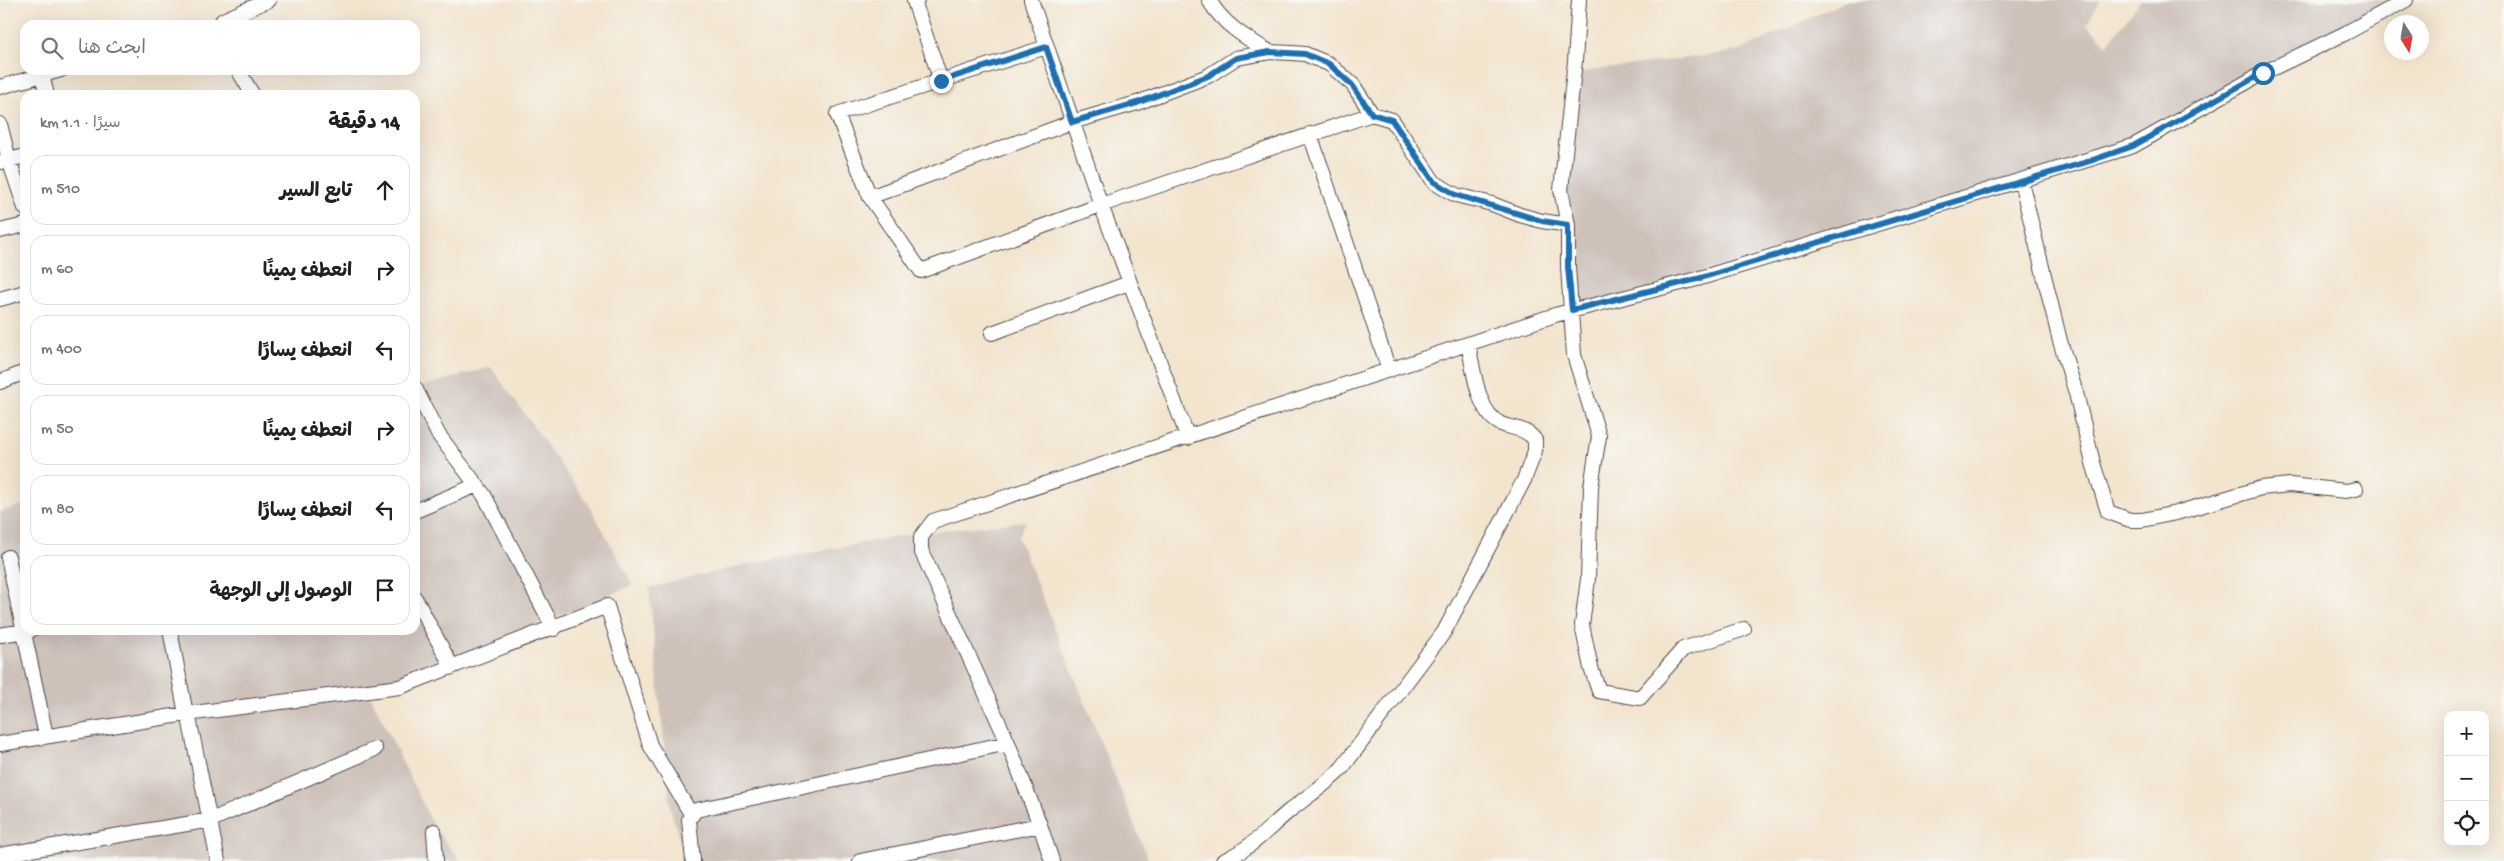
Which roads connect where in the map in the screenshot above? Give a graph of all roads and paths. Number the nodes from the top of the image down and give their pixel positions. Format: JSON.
{"nodes":[{"id":1,"x":269,"y":0,"type":"edge"},
{"id":2,"x":917,"y":0,"type":"edge"},
{"id":3,"x":1031,"y":0,"type":"edge"},
{"id":4,"x":1209,"y":0,"type":"edge"},
{"id":5,"x":1579,"y":0,"type":"edge"},
{"id":6,"x":2406,"y":0,"type":"edge"},
{"id":7,"x":223,"y":20,"type":"edge"},
{"id":8,"x":1046,"y":47,"type":"junction"},
{"id":9,"x":1270,"y":52,"type":"junction"},
{"id":10,"x":42,"y":75,"type":"joint"},
{"id":11,"x":241,"y":75,"type":"edge"},
{"id":12,"x":941,"y":81,"type":"junction"},
{"id":13,"x":0,"y":87,"type":"edge"},
{"id":14,"x":46,"y":90,"type":"edge"},
{"id":15,"x":250,"y":90,"type":"edge"},
{"id":16,"x":1372,"y":114,"type":"junction"},
{"id":17,"x":1072,"y":122,"type":"junction"},
{"id":18,"x":0,"y":124,"type":"edge"},
{"id":19,"x":1310,"y":134,"type":"junction"},
{"id":20,"x":20,"y":157,"type":"edge"},
{"id":21,"x":4,"y":161,"type":"edge"},
{"id":22,"x":2020,"y":181,"type":"junction"},
{"id":23,"x":20,"y":197,"type":"edge"},
{"id":24,"x":870,"y":197,"type":"junction"},
{"id":25,"x":1101,"y":205,"type":"junction"},
{"id":26,"x":1568,"y":225,"type":"junction"},
{"id":27,"x":20,"y":226,"type":"edge"},
{"id":28,"x":0,"y":231,"type":"edge"},
{"id":29,"x":1129,"y":282,"type":"junction"},
{"id":30,"x":20,"y":293,"type":"edge"},
{"id":31,"x":0,"y":299,"type":"edge"},
{"id":32,"x":1572,"y":310,"type":"junction"},
{"id":33,"x":992,"y":333,"type":"dead end"},
{"id":34,"x":1468,"y":344,"type":"junction"},
{"id":35,"x":1389,"y":370,"type":"junction"},
{"id":36,"x":20,"y":374,"type":"edge"},
{"id":37,"x":0,"y":382,"type":"edge"},
{"id":38,"x":420,"y":398,"type":"edge"},
{"id":39,"x":1188,"y":438,"type":"junction"},
{"id":40,"x":477,"y":486,"type":"junction"},
{"id":41,"x":2356,"y":489,"type":"dead end"},
{"id":42,"x":420,"y":509,"type":"edge"},
{"id":43,"x":8,"y":557,"type":"dead end"},
{"id":44,"x":20,"y":599,"type":"edge"},
{"id":45,"x":420,"y":607,"type":"edge"},
{"id":46,"x":554,"y":628,"type":"junction"},
{"id":47,"x":1744,"y":629,"type":"dead end"},
{"id":48,"x":20,"y":632,"type":"edge"},
{"id":49,"x":0,"y":635,"type":"edge"},
{"id":50,"x":30,"y":635,"type":"edge"},
{"id":51,"x":171,"y":635,"type":"edge"},
{"id":52,"x":452,"y":667,"type":"junction"},
{"id":53,"x":186,"y":714,"type":"junction"},
{"id":54,"x":46,"y":736,"type":"junction"},
{"id":55,"x":1008,"y":743,"type":"junction"},
{"id":56,"x":0,"y":744,"type":"edge"},
{"id":57,"x":375,"y":750,"type":"dead end"},
{"id":58,"x":691,"y":814,"type":"junction"},
{"id":59,"x":210,"y":820,"type":"junction"},
{"id":60,"x":1040,"y":825,"type":"junction"},
{"id":61,"x":434,"y":831,"type":"dead end"},
{"id":62,"x":0,"y":855,"type":"edge"},
{"id":63,"x":218,"y":861,"type":"edge"},
{"id":64,"x":436,"y":861,"type":"edge"},
{"id":65,"x":693,"y":861,"type":"edge"},
{"id":66,"x":860,"y":861,"type":"edge"},
{"id":67,"x":1052,"y":861,"type":"edge"},
{"id":68,"x":1223,"y":861,"type":"edge"}],
"edges":[{"from":1,"to":7,"type":"street"},
{"from":2,"to":12,"type":"street"},
{"from":3,"to":8,"type":"street"},
{"from":4,"to":9,"type":"street"},
{"from":5,"to":26,"type":"street"},
{"from":6,"to":22,"type":"street"},
{"from":8,"to":12,"type":"street"},
{"from":8,"to":17,"type":"street"},
{"from":9,"to":16,"type":"street"},
{"from":9,"to":17,"type":"street"},
{"from":10,"to":13,"type":"street"},
{"from":10,"to":14,"type":"street"},
{"from":11,"to":15,"type":"street"},
{"from":12,"to":24,"type":"street"},
{"from":16,"to":19,"type":"street"},
{"from":16,"to":26,"type":"street"},
{"from":17,"to":24,"type":"street"},
{"from":17,"to":25,"type":"street"},
{"from":18,"to":21,"type":"street"},
{"from":19,"to":25,"type":"street"},
{"from":19,"to":35,"type":"street"},
{"from":20,"to":21,"type":"street"},
{"from":21,"to":23,"type":"street"},
{"from":22,"to":32,"type":"street"},
{"from":22,"to":41,"type":"street"},
{"from":24,"to":25,"type":"street"},
{"from":25,"to":29,"type":"street"},
{"from":26,"to":32,"type":"street"},
{"from":27,"to":28,"type":"street"},
{"from":29,"to":33,"type":"street"},
{"from":29,"to":39,"type":"street"},
{"from":30,"to":31,"type":"street"},
{"from":32,"to":34,"type":"street"},
{"from":32,"to":47,"type":"street"},
{"from":34,"to":35,"type":"street"},
{"from":34,"to":68,"type":"street"},
{"from":35,"to":39,"type":"street"},
{"from":36,"to":37,"type":"street"},
{"from":38,"to":40,"type":"street"},
{"from":39,"to":55,"type":"street"},
{"from":40,"to":42,"type":"street"},
{"from":40,"to":46,"type":"street"},
{"from":43,"to":44,"type":"street"},
{"from":45,"to":52,"type":"street"},
{"from":46,"to":52,"type":"street"},
{"from":46,"to":58,"type":"street"},
{"from":48,"to":49,"type":"street"},
{"from":50,"to":54,"type":"street"},
{"from":51,"to":53,"type":"street"},
{"from":52,"to":53,"type":"street"},
{"from":53,"to":54,"type":"street"},
{"from":53,"to":59,"type":"street"},
{"from":54,"to":56,"type":"street"},
{"from":55,"to":58,"type":"street"},
{"from":55,"to":60,"type":"street"},
{"from":57,"to":59,"type":"street"},
{"from":58,"to":65,"type":"street"},
{"from":59,"to":62,"type":"street"},
{"from":59,"to":63,"type":"street"},
{"from":60,"to":66,"type":"street"},
{"from":60,"to":67,"type":"street"},
{"from":61,"to":64,"type":"street"}]}
